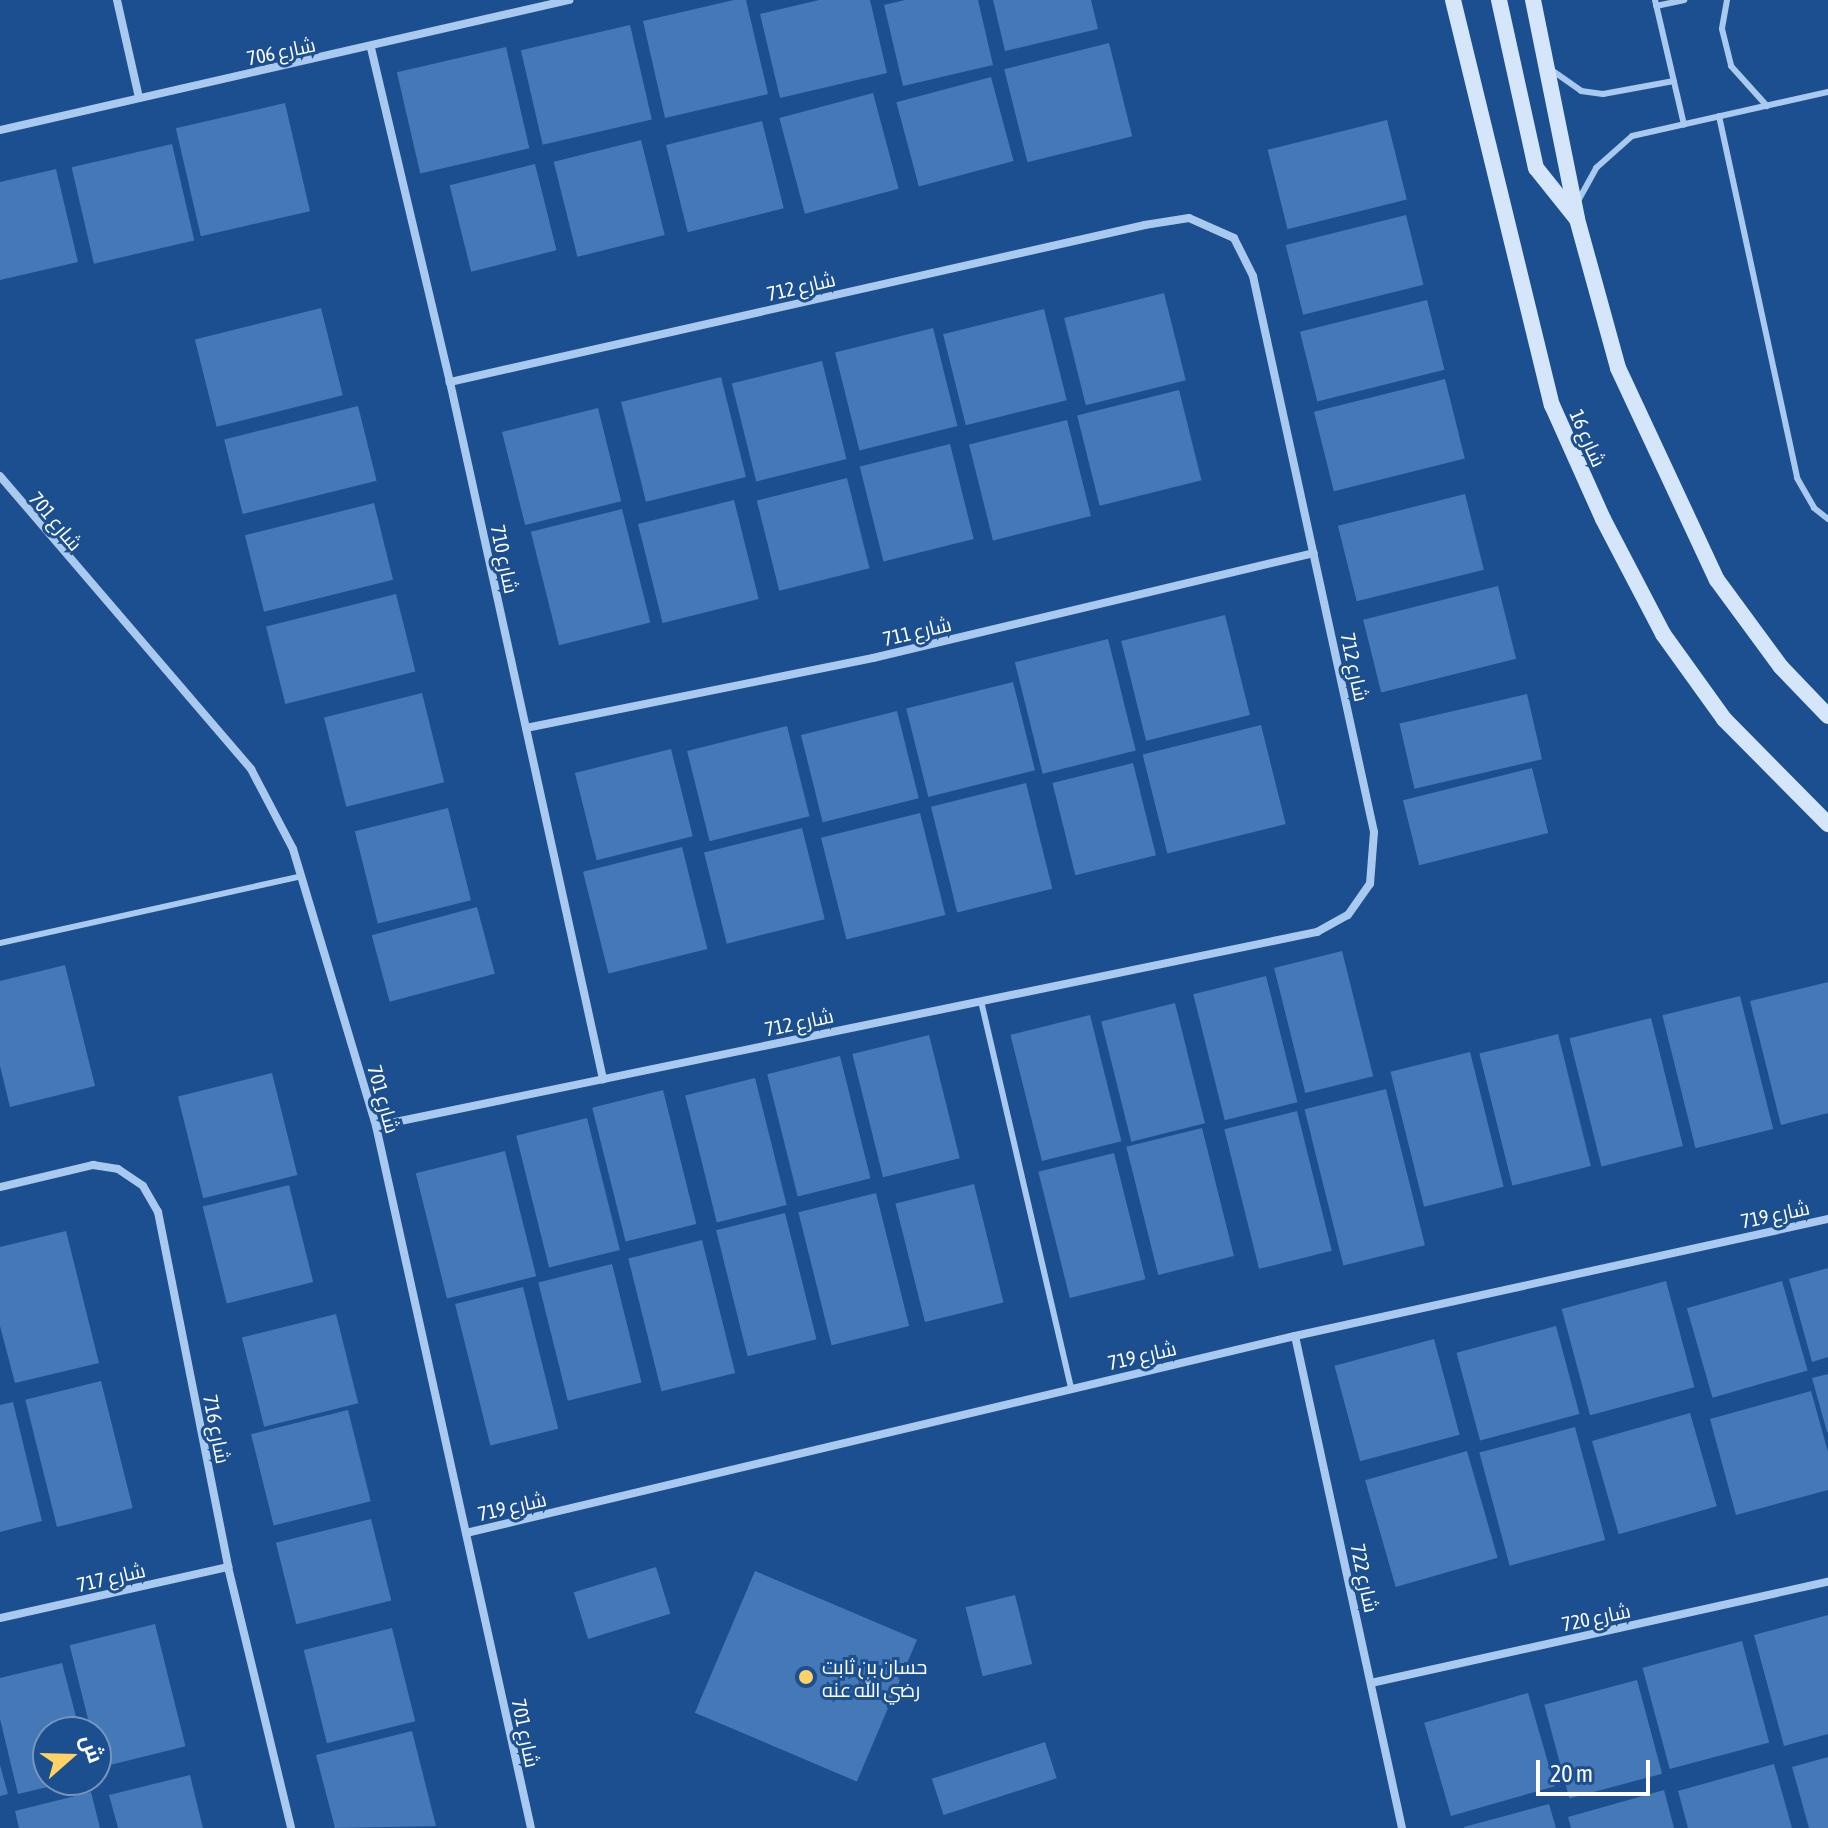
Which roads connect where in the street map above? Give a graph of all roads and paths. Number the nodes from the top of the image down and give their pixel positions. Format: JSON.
{"nodes":[{"id":1,"x":117,"y":0,"type":"edge"},
{"id":2,"x":569,"y":0,"type":"edge"},
{"id":3,"x":1453,"y":0,"type":"edge"},
{"id":4,"x":1499,"y":0,"type":"edge"},
{"id":5,"x":1533,"y":0,"type":"edge"},
{"id":6,"x":1684,"y":0,"type":"edge"},
{"id":7,"x":1727,"y":0,"type":"edge"},
{"id":8,"x":1656,"y":3,"type":"edge"},
{"id":9,"x":529,"y":4,"type":"edge"},
{"id":10,"x":371,"y":48,"type":"junction"},
{"id":11,"x":1546,"y":66,"type":"junction"},
{"id":12,"x":1674,"y":81,"type":"junction"},
{"id":13,"x":1828,"y":92,"type":"edge"},
{"id":14,"x":139,"y":98,"type":"junction"},
{"id":15,"x":1767,"y":106,"type":"junction"},
{"id":16,"x":1719,"y":116,"type":"junction"},
{"id":17,"x":1684,"y":125,"type":"junction"},
{"id":18,"x":0,"y":130,"type":"edge"},
{"id":19,"x":1576,"y":213,"type":"junction"},
{"id":20,"x":450,"y":382,"type":"junction"},
{"id":21,"x":0,"y":476,"type":"edge"},
{"id":22,"x":1828,"y":519,"type":"edge"},
{"id":23,"x":1314,"y":553,"type":"junction"},
{"id":24,"x":1828,"y":716,"type":"edge"},
{"id":25,"x":526,"y":728,"type":"junction"},
{"id":26,"x":1828,"y":824,"type":"edge"},
{"id":27,"x":301,"y":876,"type":"junction"},
{"id":28,"x":0,"y":943,"type":"edge"},
{"id":29,"x":981,"y":1001,"type":"junction"},
{"id":30,"x":603,"y":1079,"type":"junction"},
{"id":31,"x":376,"y":1126,"type":"junction"},
{"id":32,"x":0,"y":1187,"type":"edge"},
{"id":33,"x":1828,"y":1219,"type":"edge"},
{"id":34,"x":1295,"y":1336,"type":"junction"},
{"id":35,"x":1071,"y":1389,"type":"junction"},
{"id":36,"x":466,"y":1533,"type":"junction"},
{"id":37,"x":228,"y":1567,"type":"junction"},
{"id":38,"x":1828,"y":1582,"type":"edge"},
{"id":39,"x":0,"y":1618,"type":"edge"},
{"id":40,"x":1371,"y":1683,"type":"junction"},
{"id":41,"x":291,"y":1828,"type":"edge"},
{"id":42,"x":531,"y":1828,"type":"edge"},
{"id":43,"x":1402,"y":1828,"type":"edge"}],
"edges":[{"from":1,"to":14,"type":"street"},
{"from":2,"to":9,"type":"street","name":"شارع 706"},
{"from":3,"to":26,"type":"street","name":"شارع 16"},
{"from":4,"to":19,"type":"street"},
{"from":5,"to":11,"type":"street"},
{"from":6,"to":8,"type":"lane"},
{"from":7,"to":15,"type":"lane"},
{"from":8,"to":12,"type":"lane"},
{"from":9,"to":10,"type":"street","name":"شارع 706"},
{"from":10,"to":14,"type":"street","name":"شارع 706"},
{"from":10,"to":20,"type":"street","name":"شارع 710"},
{"from":11,"to":12,"type":"lane"},
{"from":11,"to":19,"type":"street"},
{"from":12,"to":17,"type":"lane"},
{"from":13,"to":15,"type":"lane"},
{"from":14,"to":18,"type":"street","name":"شارع 706"},
{"from":15,"to":16,"type":"lane"},
{"from":16,"to":17,"type":"lane"},
{"from":16,"to":22,"type":"lane"},
{"from":17,"to":19,"type":"lane"},
{"from":19,"to":24,"type":"street"},
{"from":20,"to":23,"type":"street","name":"شارع 712"},
{"from":20,"to":25,"type":"street","name":"شارع 710"},
{"from":21,"to":27,"type":"street","name":"شارع 701"},
{"from":23,"to":25,"type":"street","name":"شارع 711"},
{"from":23,"to":29,"type":"street","name":"شارع 712"},
{"from":25,"to":30,"type":"street","name":"شارع 710"},
{"from":27,"to":28,"type":"lane"},
{"from":27,"to":31,"type":"street","name":"شارع 701"},
{"from":29,"to":30,"type":"street","name":"شارع 712"},
{"from":29,"to":35,"type":"lane"},
{"from":30,"to":31,"type":"street","name":"شارع 712"},
{"from":31,"to":36,"type":"street","name":"شارع 701"},
{"from":32,"to":37,"type":"street","name":"شارع 716"},
{"from":33,"to":34,"type":"street","name":"شارع 719"},
{"from":34,"to":35,"type":"street","name":"شارع 719"},
{"from":34,"to":40,"type":"street","name":"شارع 722"},
{"from":35,"to":36,"type":"street","name":"شارع 719"},
{"from":36,"to":42,"type":"street","name":"شارع 701"},
{"from":37,"to":39,"type":"street","name":"شارع 717"},
{"from":37,"to":41,"type":"street","name":"شارع 716"},
{"from":38,"to":40,"type":"street","name":"شارع 720"},
{"from":40,"to":43,"type":"street","name":"شارع 722"}]}
